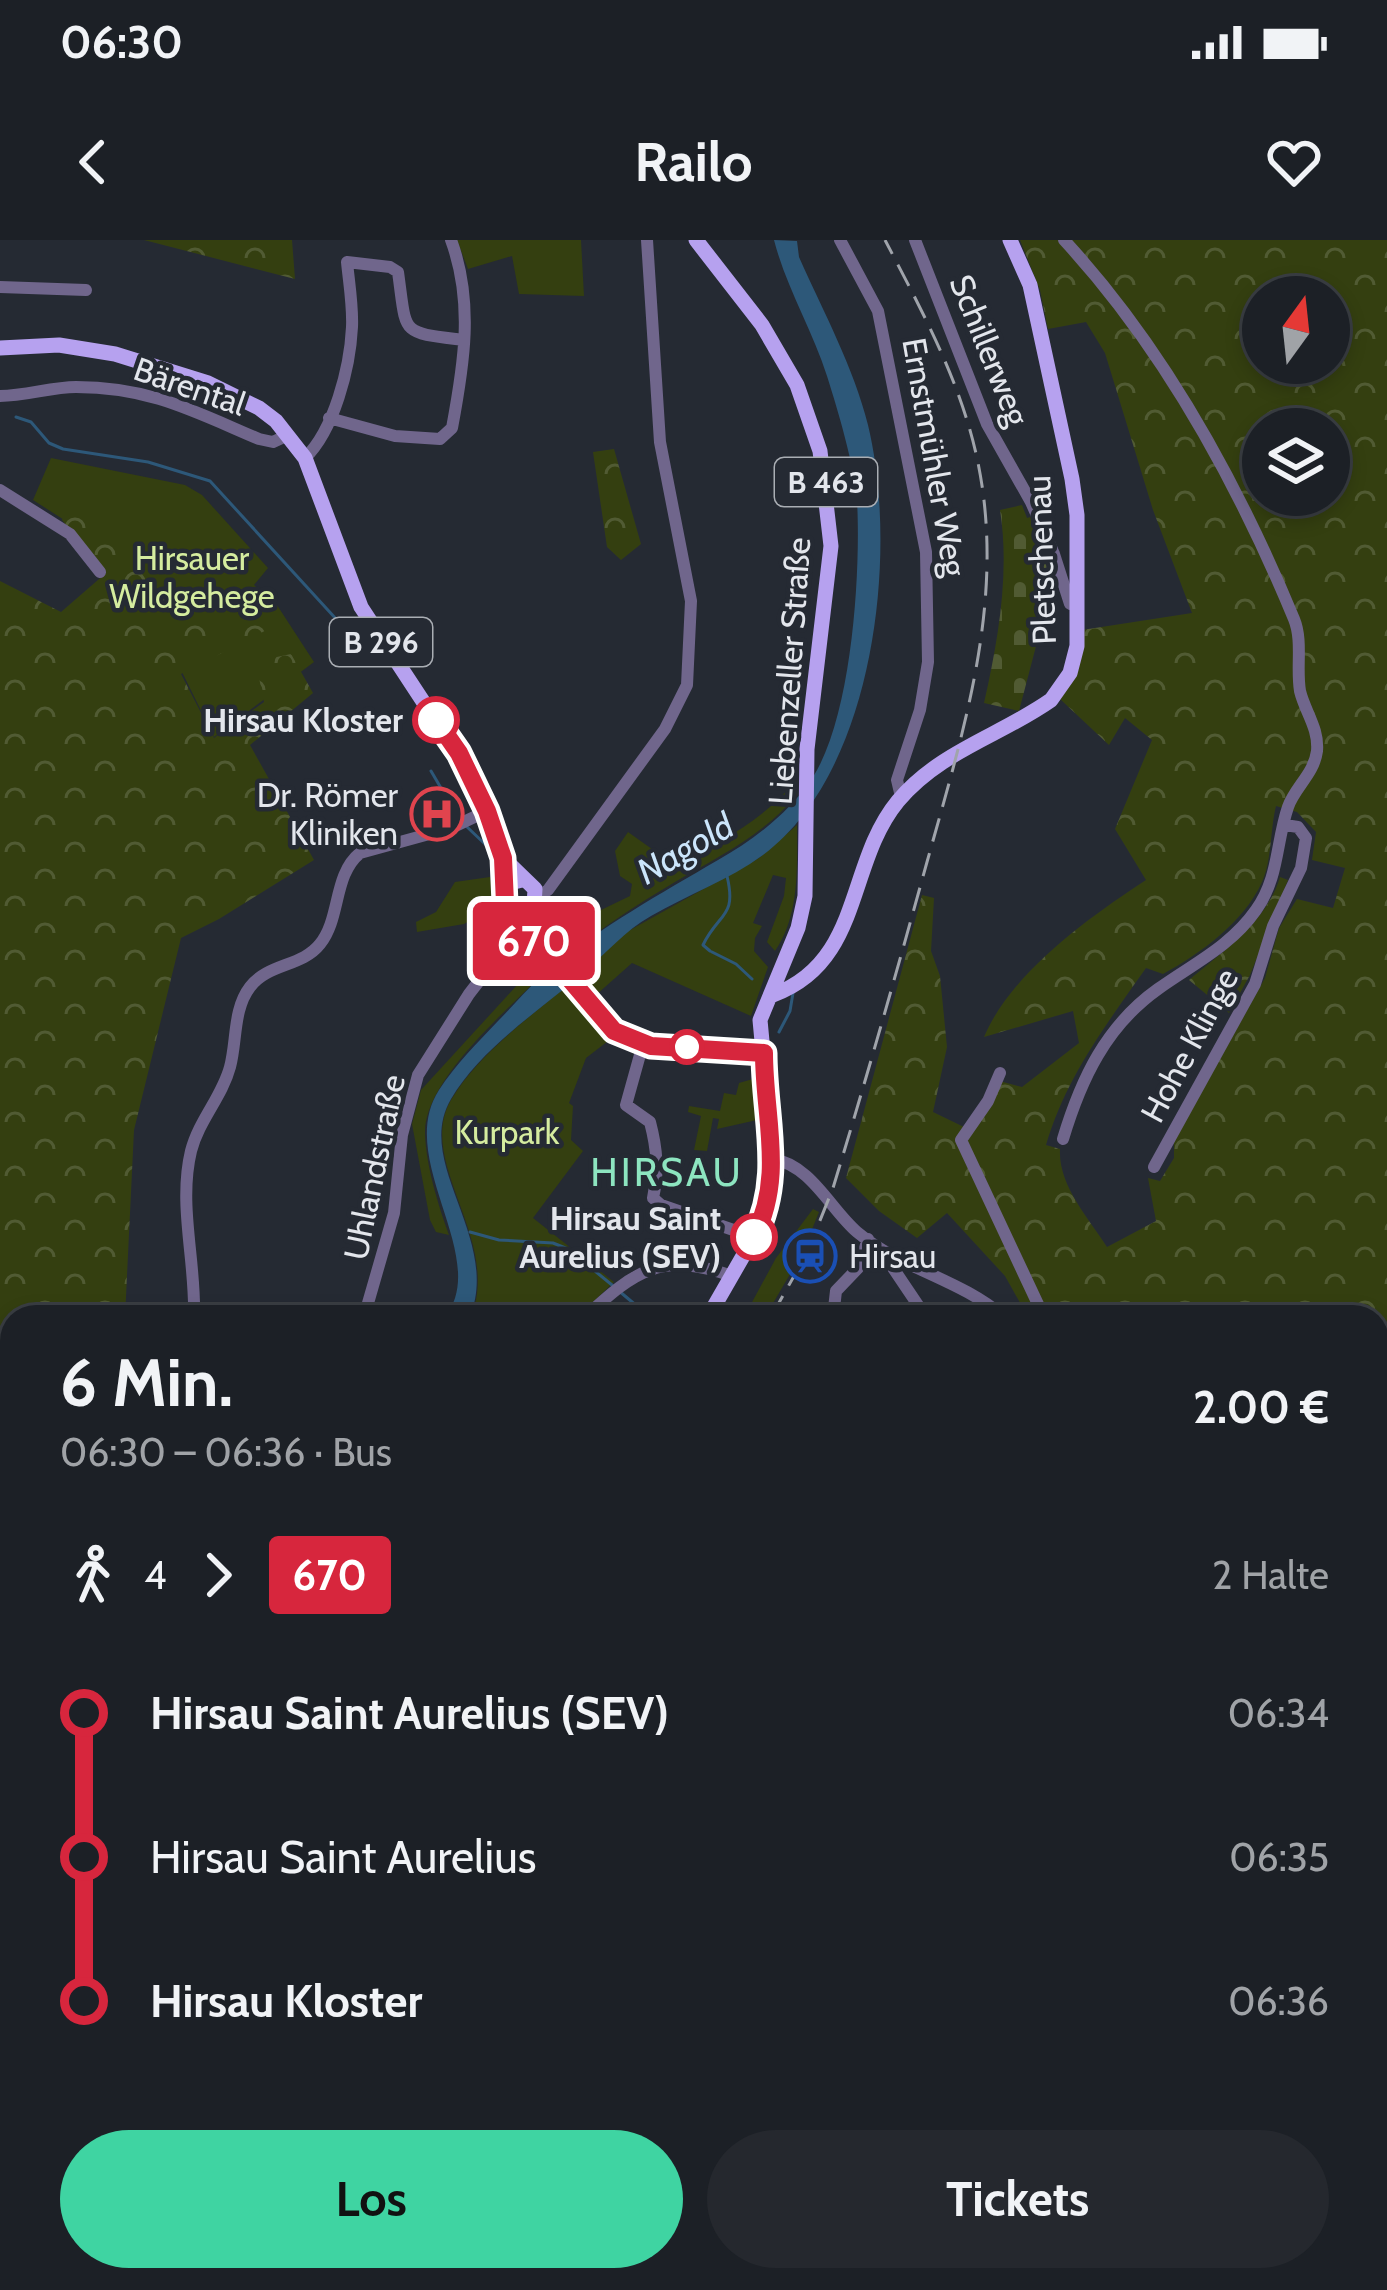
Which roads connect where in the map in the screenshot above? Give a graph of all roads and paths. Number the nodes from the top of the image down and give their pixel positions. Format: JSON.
{"nodes":[{"id":1,"x":451,"y":240,"type":"edge"},
{"id":2,"x":696,"y":240,"type":"edge"},
{"id":3,"x":840,"y":240,"type":"edge"},
{"id":4,"x":915,"y":240,"type":"edge"},
{"id":5,"x":1010,"y":240,"type":"edge"},
{"id":6,"x":1064,"y":240,"type":"edge"},
{"id":7,"x":648,"y":242,"type":"edge"},
{"id":8,"x":0,"y":287,"type":"edge"},
{"id":9,"x":86,"y":290,"type":"dead end"},
{"id":10,"x":464,"y":340,"type":"junction"},
{"id":11,"x":0,"y":348,"type":"edge"},
{"id":12,"x":0,"y":396,"type":"edge"},
{"id":13,"x":329,"y":418,"type":"junction"},
{"id":14,"x":288,"y":435,"type":"junction"},
{"id":15,"x":305,"y":458,"type":"junction"},
{"id":16,"x":0,"y":490,"type":"edge"},
{"id":17,"x":100,"y":572,"type":"dead end"},
{"id":18,"x":1078,"y":607,"type":"junction"},
{"id":19,"x":901,"y":797,"type":"junction"},
{"id":20,"x":487,"y":811,"type":"junction"},
{"id":21,"x":1285,"y":825,"type":"junction"},
{"id":22,"x":525,"y":902,"type":"junction"},
{"id":23,"x":823,"y":958,"type":"junction"},
{"id":24,"x":786,"y":961,"type":"junction"},
{"id":25,"x":807,"y":974,"type":"junction"},
{"id":26,"x":773,"y":995,"type":"junction"},
{"id":27,"x":760,"y":1020,"type":"junction"},
{"id":28,"x":643,"y":1044,"type":"junction"},
{"id":29,"x":737,"y":1051,"type":"junction"},
{"id":30,"x":764,"y":1053,"type":"junction"},
{"id":31,"x":1000,"y":1073,"type":"dead end"},
{"id":32,"x":1063,"y":1139,"type":"dead end"},
{"id":33,"x":773,"y":1160,"type":"junction"},
{"id":34,"x":1154,"y":1166,"type":"dead end"},
{"id":35,"x":746,"y":1234,"type":"dead end"},
{"id":36,"x":868,"y":1239,"type":"junction"},
{"id":37,"x":891,"y":1255,"type":"junction"},
{"id":38,"x":732,"y":1276,"type":"junction"},
{"id":39,"x":194,"y":1305,"type":"edge"},
{"id":40,"x":367,"y":1305,"type":"edge"},
{"id":41,"x":598,"y":1305,"type":"edge"},
{"id":42,"x":715,"y":1305,"type":"edge"},
{"id":43,"x":834,"y":1305,"type":"edge"},
{"id":44,"x":918,"y":1305,"type":"edge"},
{"id":45,"x":987,"y":1305,"type":"edge"},
{"id":46,"x":1038,"y":1305,"type":"edge"}],
"edges":[{"from":1,"to":10,"type":"street"},
{"from":2,"to":24,"type":"main road","name":"Liebenzeller Straße","number":"B 463"},
{"from":3,"to":19,"type":"street","name":"Ernstmühler Weg"},
{"from":4,"to":18,"type":"street","name":"Schillerweg"},
{"from":5,"to":18,"type":"main road","name":"Pletschenau"},
{"from":6,"to":21,"type":"street"},
{"from":7,"to":22,"type":"street"},
{"from":8,"to":9,"type":"street"},
{"from":10,"to":13,"type":"street"},
{"from":10,"to":13,"type":"street"},
{"from":11,"to":14,"type":"main road","number":"B 296"},
{"from":12,"to":14,"type":"street","name":"Bärental"},
{"from":13,"to":15,"type":"street"},
{"from":14,"to":15,"type":"main road","number":"B 296"},
{"from":15,"to":20,"type":"main road","number":"B 296"},
{"from":16,"to":17,"type":"street"},
{"from":18,"to":19,"type":"main road","name":"Pletschenau"},
{"from":19,"to":23,"type":"main road","name":"Ernstmühler Weg"},
{"from":20,"to":22,"type":"main road","number":"B 296"},
{"from":20,"to":39,"type":"street"},
{"from":21,"to":32,"type":"street"},
{"from":21,"to":34,"type":"street","name":"Hohe Klinge"},
{"from":22,"to":28,"type":"main road","number":"B 296"},
{"from":22,"to":40,"type":"street","name":"Uhlandstraße"},
{"from":23,"to":24,"type":"main road"},
{"from":23,"to":25,"type":"main road","name":"Ernstmühler Weg"},
{"from":24,"to":25,"type":"main road"},
{"from":24,"to":26,"type":"main road","name":"Liebenzeller Straße","number":"B 463"},
{"from":25,"to":26,"type":"main road","name":"Ernstmühler Weg"},
{"from":26,"to":27,"type":"main road","name":"Liebenzeller Straße","number":"B 463"},
{"from":26,"to":30,"type":"main road","name":"Liebenzeller Straße","number":"B 463"},
{"from":27,"to":29,"type":"main road","name":"Liebenzeller Straße"},
{"from":27,"to":30,"type":"main road"},
{"from":28,"to":29,"type":"main road","number":"B 296"},
{"from":28,"to":35,"type":"street"},
{"from":29,"to":30,"type":"main road","number":"B 296"},
{"from":30,"to":33,"type":"main road"},
{"from":31,"to":46,"type":"street"},
{"from":33,"to":36,"type":"street"},
{"from":33,"to":38,"type":"main road"},
{"from":36,"to":37,"type":"street"},
{"from":36,"to":43,"type":"street"},
{"from":37,"to":44,"type":"street"},
{"from":37,"to":45,"type":"street"},
{"from":38,"to":41,"type":"street"},
{"from":38,"to":42,"type":"main road"}]}
